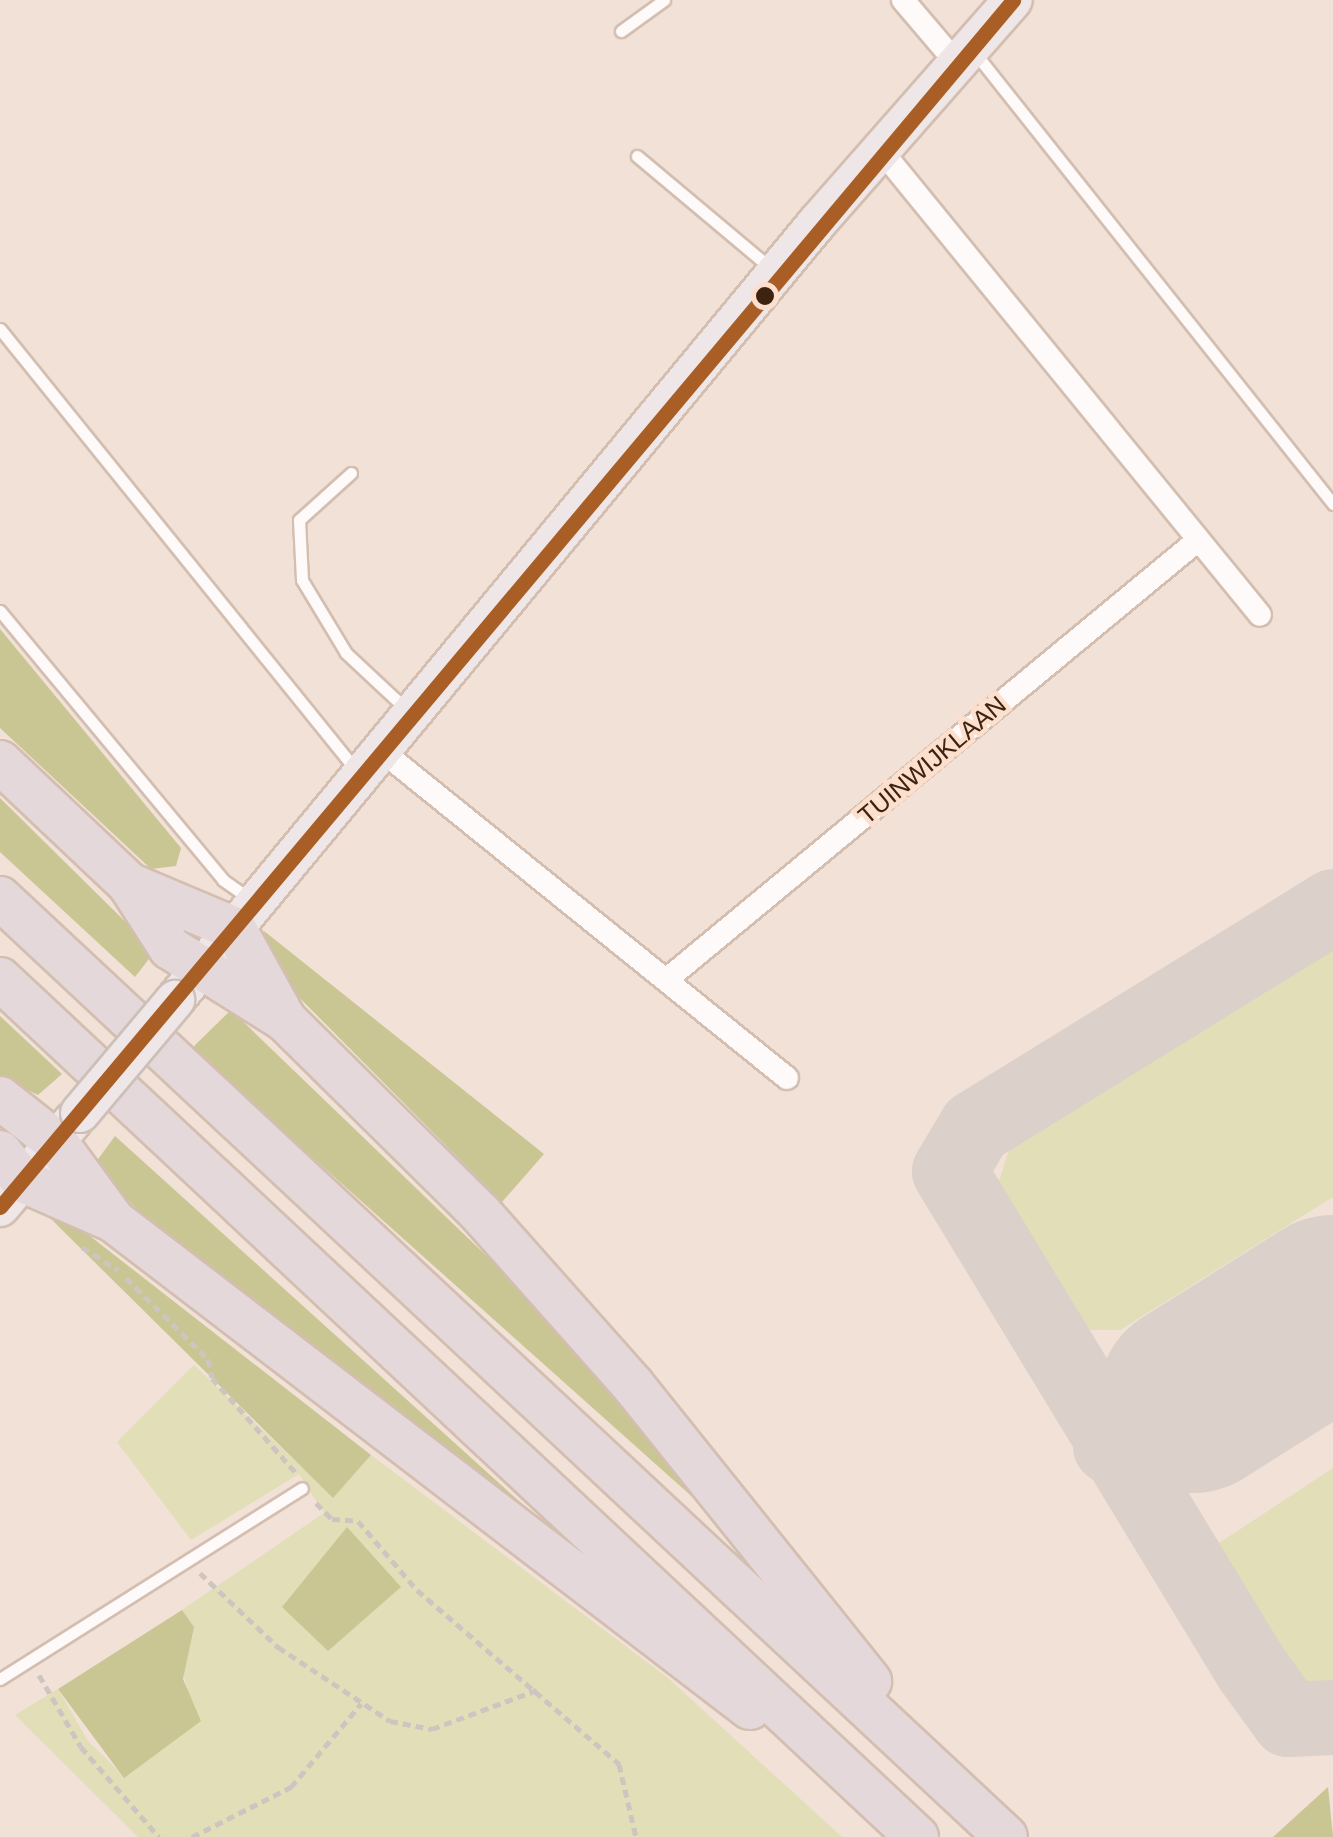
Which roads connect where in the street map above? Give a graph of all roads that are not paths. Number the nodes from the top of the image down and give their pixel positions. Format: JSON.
{"nodes":[{"id":1,"x":664,"y":0,"type":"edge"},
{"id":2,"x":904,"y":0,"type":"edge"},
{"id":3,"x":1013,"y":0,"type":"edge"},
{"id":4,"x":621,"y":30,"type":"dead end"},
{"id":5,"x":962,"y":52,"type":"junction"},
{"id":6,"x":880,"y":149,"type":"junction"},
{"id":7,"x":637,"y":156,"type":"dead end"},
{"id":8,"x":776,"y":272,"type":"junction"},
{"id":9,"x":0,"y":329,"type":"edge"},
{"id":10,"x":351,"y":474,"type":"dead end"},
{"id":11,"x":1333,"y":504,"type":"edge"},
{"id":12,"x":1198,"y":540,"type":"junction"},
{"id":13,"x":0,"y":612,"type":"edge"},
{"id":14,"x":1260,"y":615,"type":"dead end"},
{"id":15,"x":413,"y":715,"type":"junction"},
{"id":16,"x":0,"y":762,"type":"edge"},
{"id":17,"x":372,"y":764,"type":"junction"},
{"id":18,"x":129,"y":884,"type":"junction"},
{"id":19,"x":0,"y":898,"type":"edge"},
{"id":20,"x":246,"y":916,"type":"junction"},
{"id":21,"x":0,"y":979,"type":"edge"},
{"id":22,"x":666,"y":980,"type":"junction"},
{"id":23,"x":188,"y":985,"type":"junction"},
{"id":24,"x":285,"y":1020,"type":"junction"},
{"id":25,"x":787,"y":1078,"type":"dead end"},
{"id":26,"x":0,"y":1098,"type":"edge"},
{"id":27,"x":68,"y":1128,"type":"junction"},
{"id":28,"x":8,"y":1180,"type":"edge"},
{"id":29,"x":114,"y":1221,"type":"junction"},
{"id":30,"x":302,"y":1488,"type":"road end"},
{"id":31,"x":0,"y":1679,"type":"edge"},
{"id":32,"x":959,"y":1793,"type":"junction"},
{"id":33,"x":908,"y":1828,"type":"edge"},
{"id":34,"x":1006,"y":1837,"type":"edge"}],
"edges":[{"from":1,"to":4,"type":"lane"},
{"from":2,"to":5,"type":"street"},
{"from":3,"to":5,"type":"main road"},
{"from":5,"to":6,"type":"main road"},
{"from":5,"to":11,"type":"lane"},
{"from":6,"to":8,"type":"main road"},
{"from":6,"to":12,"type":"street"},
{"from":7,"to":8,"type":"lane"},
{"from":8,"to":15,"type":"main road"},
{"from":9,"to":17,"type":"lane"},
{"from":10,"to":15,"type":"lane"},
{"from":12,"to":14,"type":"street"},
{"from":12,"to":22,"type":"street","name":"TUINWIJKLAAN"},
{"from":13,"to":20,"type":"lane"},
{"from":15,"to":17,"type":"main road"},
{"from":16,"to":18,"type":"highway"},
{"from":17,"to":20,"type":"main road"},
{"from":17,"to":22,"type":"street"},
{"from":18,"to":20,"type":"highway"},
{"from":18,"to":23,"type":"highway"},
{"from":19,"to":32,"type":"highway"},
{"from":20,"to":23,"type":"main road"},
{"from":20,"to":24,"type":"highway"},
{"from":21,"to":33,"type":"highway"},
{"from":22,"to":25,"type":"street"},
{"from":23,"to":24,"type":"highway"},
{"from":23,"to":27,"type":"main road","bridge":true},
{"from":24,"to":32,"type":"highway"},
{"from":26,"to":27,"type":"highway"},
{"from":27,"to":28,"type":"main road"},
{"from":27,"to":29,"type":"highway"},
{"from":28,"to":29,"type":"highway"},
{"from":29,"to":33,"type":"highway"},
{"from":30,"to":31,"type":"lane"},
{"from":32,"to":34,"type":"highway"}]}
